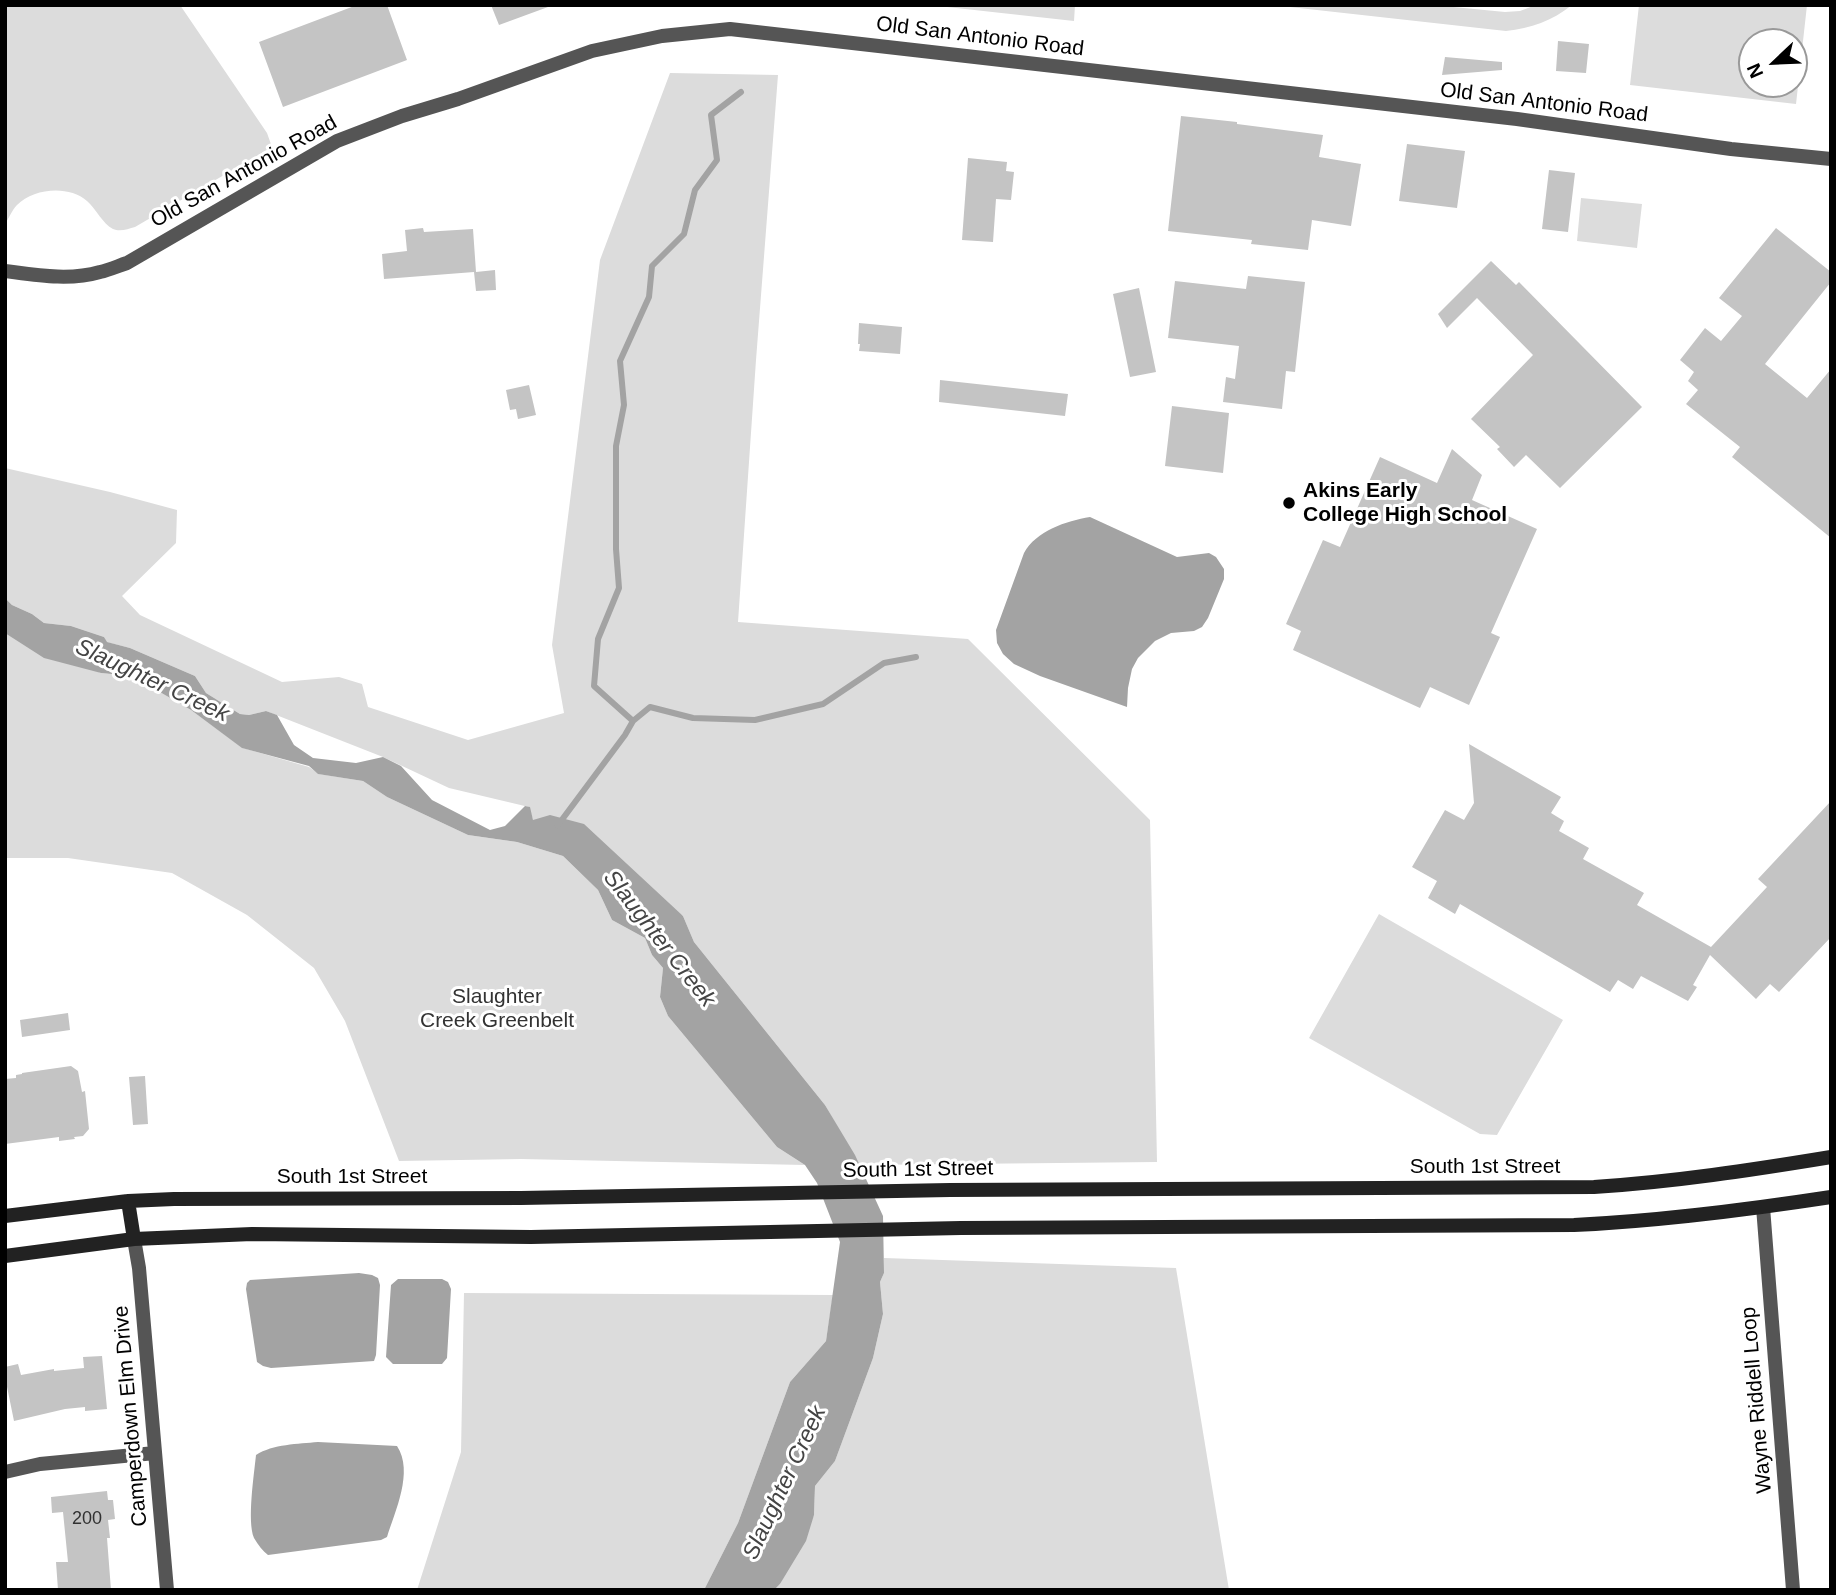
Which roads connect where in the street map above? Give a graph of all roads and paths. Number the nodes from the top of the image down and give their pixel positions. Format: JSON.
{"nodes":[{"id":1,"x":1831,"y":159,"type":"edge"},
{"id":2,"x":5,"y":271,"type":"edge"},
{"id":3,"x":1831,"y":1157,"type":"edge"},
{"id":4,"x":1831,"y":1197,"type":"edge"},
{"id":5,"x":128,"y":1201,"type":"junction"},
{"id":6,"x":1763,"y":1208,"type":"junction"},
{"id":7,"x":5,"y":1216,"type":"edge"},
{"id":8,"x":134,"y":1239,"type":"junction"},
{"id":9,"x":5,"y":1256,"type":"edge"},
{"id":10,"x":155,"y":1453,"type":"junction"},
{"id":11,"x":5,"y":1472,"type":"edge"},
{"id":12,"x":167,"y":1590,"type":"edge"},
{"id":13,"x":1793,"y":1590,"type":"edge"}],
"edges":[{"from":1,"to":2,"type":"street","name":"Old San Antonio Road"},
{"from":3,"to":5,"type":"main road","name":"South 1st Street"},
{"from":4,"to":6,"type":"main road"},
{"from":5,"to":7,"type":"main road","name":"South 1st Street"},
{"from":5,"to":8,"type":"main road"},
{"from":6,"to":8,"type":"main road"},
{"from":6,"to":13,"type":"street","name":"Wayne Riddell Loop"},
{"from":8,"to":9,"type":"main road"},
{"from":8,"to":10,"type":"street","name":"Camperdown Elm Drive"},
{"from":10,"to":11,"type":"street"},
{"from":10,"to":12,"type":"street","name":"Camperdown Elm Drive"}]}
